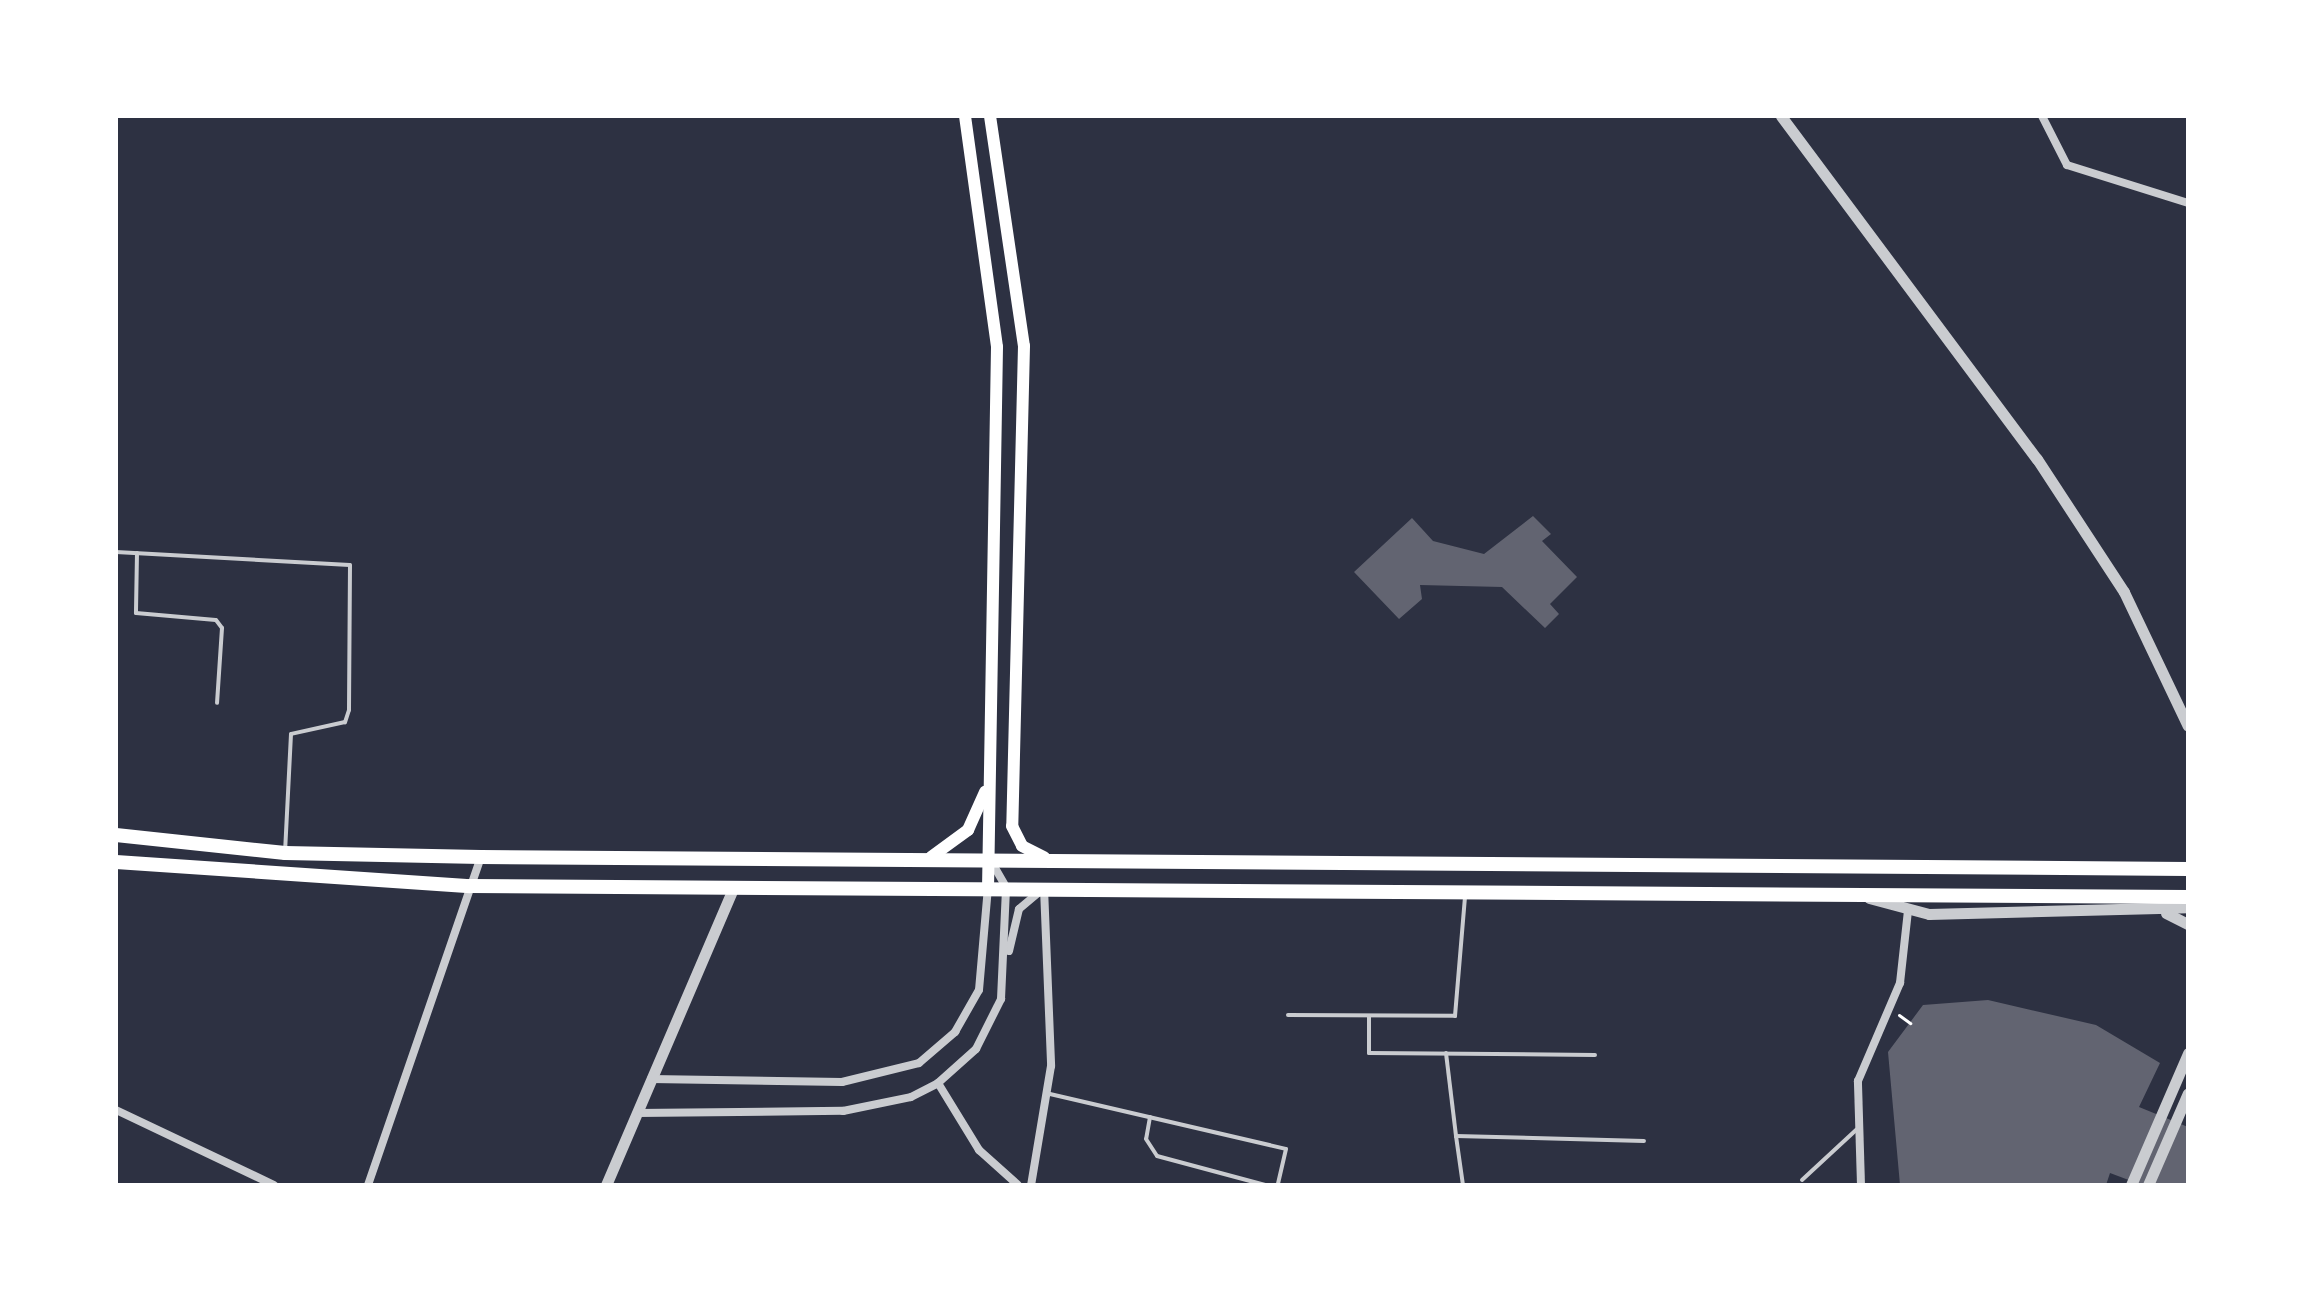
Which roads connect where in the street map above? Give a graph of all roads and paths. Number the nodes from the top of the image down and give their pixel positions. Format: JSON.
{"nodes":[{"id":1,"x":965,"y":116,"type":"edge"},
{"id":2,"x":990,"y":116,"type":"edge"},
{"id":3,"x":1781,"y":116,"type":"edge"},
{"id":4,"x":2042,"y":116,"type":"edge"},
{"id":5,"x":2188,"y":203,"type":"edge"},
{"id":6,"x":116,"y":552,"type":"edge"},
{"id":7,"x":137,"y":553,"type":"junction"},
{"id":8,"x":217,"y":703,"type":"dead end"},
{"id":9,"x":2188,"y":726,"type":"edge"},
{"id":10,"x":990,"y":777,"type":"junction"},
{"id":11,"x":116,"y":835,"type":"edge"},
{"id":12,"x":285,"y":853,"type":"junction"},
{"id":13,"x":481,"y":857,"type":"junction"},
{"id":14,"x":931,"y":857,"type":"junction"},
{"id":15,"x":988,"y":857,"type":"junction"},
{"id":16,"x":1044,"y":857,"type":"junction"},
{"id":17,"x":116,"y":862,"type":"edge"},
{"id":18,"x":2188,"y":869,"type":"edge"},
{"id":19,"x":470,"y":886,"type":"junction"},
{"id":20,"x":1006,"y":887,"type":"junction"},
{"id":21,"x":733,"y":888,"type":"junction"},
{"id":22,"x":988,"y":888,"type":"junction"},
{"id":23,"x":1044,"y":888,"type":"junction"},
{"id":24,"x":1857,"y":894,"type":"junction"},
{"id":25,"x":1465,"y":896,"type":"junction"},
{"id":26,"x":2188,"y":897,"type":"edge"},
{"id":27,"x":2188,"y":907,"type":"edge"},
{"id":28,"x":1908,"y":910,"type":"junction"},
{"id":29,"x":2158,"y":911,"type":"junction"},
{"id":30,"x":2188,"y":924,"type":"edge"},
{"id":31,"x":1005,"y":974,"type":"junction"},
{"id":32,"x":1288,"y":1015,"type":"dead end"},
{"id":33,"x":1369,"y":1017,"type":"junction"},
{"id":34,"x":1446,"y":1053,"type":"junction"},
{"id":35,"x":2188,"y":1053,"type":"edge"},
{"id":36,"x":1595,"y":1055,"type":"dead end"},
{"id":37,"x":651,"y":1079,"type":"junction"},
{"id":38,"x":938,"y":1083,"type":"junction"},
{"id":39,"x":2188,"y":1093,"type":"edge"},
{"id":40,"x":1050,"y":1094,"type":"junction"},
{"id":41,"x":116,"y":1110,"type":"edge"},
{"id":42,"x":637,"y":1113,"type":"junction"},
{"id":43,"x":1150,"y":1117,"type":"junction"},
{"id":44,"x":1856,"y":1130,"type":"junction"},
{"id":45,"x":1456,"y":1136,"type":"junction"},
{"id":46,"x":1644,"y":1141,"type":"dead end"},
{"id":47,"x":1802,"y":1180,"type":"dead end"},
{"id":48,"x":274,"y":1185,"type":"edge"},
{"id":49,"x":368,"y":1185,"type":"edge"},
{"id":50,"x":606,"y":1185,"type":"edge"},
{"id":51,"x":1018,"y":1185,"type":"edge"},
{"id":52,"x":1031,"y":1185,"type":"edge"},
{"id":53,"x":1265,"y":1185,"type":"edge"},
{"id":54,"x":1278,"y":1185,"type":"edge"},
{"id":55,"x":1463,"y":1185,"type":"edge"},
{"id":56,"x":1861,"y":1185,"type":"edge"},
{"id":57,"x":2131,"y":1185,"type":"edge"},
{"id":58,"x":2148,"y":1185,"type":"edge"}],
"edges":[{"from":1,"to":10,"type":"main road"},
{"from":2,"to":16,"type":"main road"},
{"from":3,"to":9,"type":"street"},
{"from":4,"to":5,"type":"street"},
{"from":6,"to":7,"type":"lane"},
{"from":7,"to":8,"type":"lane"},
{"from":7,"to":12,"type":"lane"},
{"from":10,"to":14,"type":"main road"},
{"from":10,"to":15,"type":"main road"},
{"from":11,"to":12,"type":"main road"},
{"from":12,"to":13,"type":"main road"},
{"from":13,"to":14,"type":"main road"},
{"from":13,"to":19,"type":"street"},
{"from":14,"to":15,"type":"main road"},
{"from":15,"to":16,"type":"main road"},
{"from":15,"to":20,"type":"street"},
{"from":15,"to":22,"type":"main road"},
{"from":16,"to":18,"type":"main road"},
{"from":17,"to":19,"type":"main road"},
{"from":19,"to":21,"type":"main road"},
{"from":19,"to":49,"type":"street"},
{"from":20,"to":22,"type":"main road"},
{"from":20,"to":23,"type":"main road"},
{"from":20,"to":31,"type":"street"},
{"from":21,"to":22,"type":"main road"},
{"from":21,"to":37,"type":"street"},
{"from":22,"to":37,"type":"street"},
{"from":23,"to":25,"type":"main road"},
{"from":23,"to":31,"type":"street"},
{"from":23,"to":40,"type":"street"},
{"from":24,"to":25,"type":"main road"},
{"from":24,"to":26,"type":"main road"},
{"from":24,"to":28,"type":"street"},
{"from":25,"to":33,"type":"lane"},
{"from":27,"to":29,"type":"street"},
{"from":28,"to":29,"type":"street"},
{"from":28,"to":44,"type":"street"},
{"from":29,"to":30,"type":"street"},
{"from":31,"to":38,"type":"street"},
{"from":32,"to":33,"type":"lane"},
{"from":33,"to":34,"type":"lane"},
{"from":34,"to":36,"type":"lane"},
{"from":34,"to":45,"type":"lane"},
{"from":35,"to":57,"type":"street"},
{"from":37,"to":42,"type":"street"},
{"from":38,"to":42,"type":"street"},
{"from":38,"to":51,"type":"street"},
{"from":39,"to":58,"type":"street"},
{"from":40,"to":43,"type":"lane"},
{"from":40,"to":52,"type":"street"},
{"from":41,"to":48,"type":"street"},
{"from":42,"to":50,"type":"street"},
{"from":43,"to":53,"type":"lane"},
{"from":43,"to":54,"type":"lane"},
{"from":44,"to":47,"type":"lane"},
{"from":44,"to":56,"type":"street"},
{"from":45,"to":46,"type":"lane"},
{"from":45,"to":55,"type":"lane"}]}
